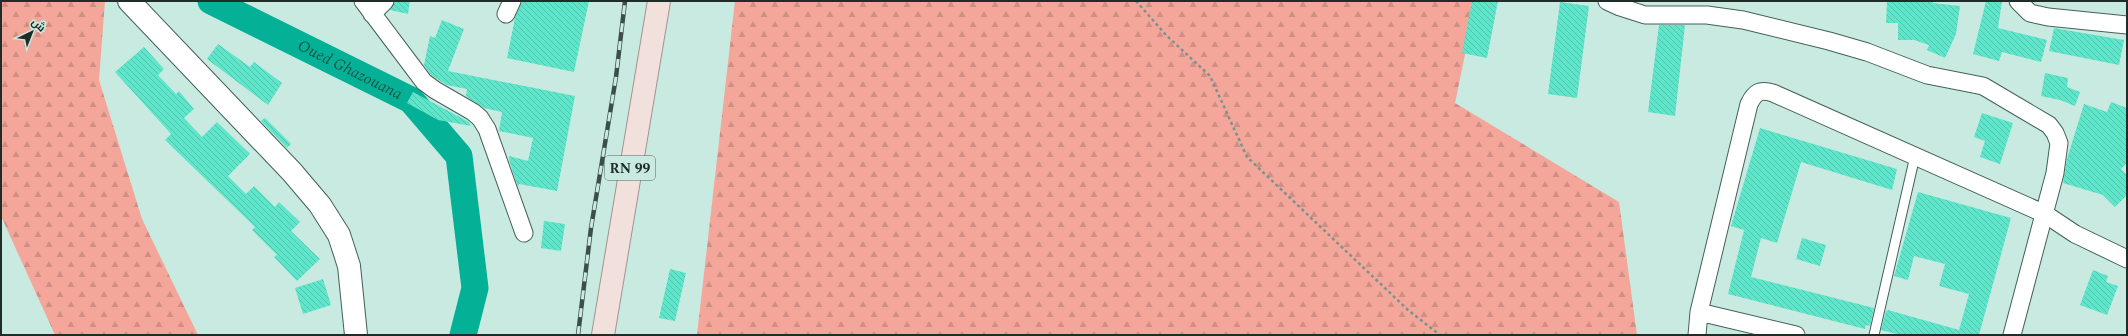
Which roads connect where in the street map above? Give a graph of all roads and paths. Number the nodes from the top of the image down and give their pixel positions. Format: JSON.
{"nodes":[{"id":1,"x":129,"y":1,"type":"edge"},
{"id":2,"x":385,"y":1,"type":"edge"},
{"id":3,"x":659,"y":1,"type":"edge"},
{"id":4,"x":1136,"y":1,"type":"edge"},
{"id":5,"x":1607,"y":1,"type":"edge"},
{"id":6,"x":2018,"y":1,"type":"edge"},
{"id":7,"x":368,"y":8,"type":"edge"},
{"id":8,"x":2127,"y":25,"type":"edge"},
{"id":9,"x":1915,"y":156,"type":"junction"},
{"id":10,"x":2045,"y":214,"type":"junction"},
{"id":11,"x":524,"y":233,"type":"dead end"},
{"id":12,"x":2127,"y":259,"type":"edge"},
{"id":13,"x":1699,"y":312,"type":"junction"},
{"id":14,"x":356,"y":335,"type":"edge"},
{"id":15,"x":603,"y":335,"type":"edge"},
{"id":16,"x":1440,"y":335,"type":"edge"},
{"id":17,"x":1697,"y":335,"type":"edge"},
{"id":18,"x":1796,"y":335,"type":"edge"},
{"id":19,"x":1874,"y":335,"type":"edge"},
{"id":20,"x":2012,"y":335,"type":"edge"}],
"edges":[{"from":1,"to":14,"type":"main road"},
{"from":2,"to":7,"type":"street"},
{"from":3,"to":15,"type":"main road","number":"RN 99"},
{"from":4,"to":16,"type":"path"},
{"from":5,"to":10,"type":"street"},
{"from":6,"to":8,"type":"street"},
{"from":7,"to":11,"type":"street"},
{"from":9,"to":10,"type":"street"},
{"from":9,"to":13,"type":"street"},
{"from":9,"to":19,"type":"lane"},
{"from":10,"to":12,"type":"street"},
{"from":10,"to":20,"type":"street"},
{"from":13,"to":17,"type":"street"},
{"from":13,"to":18,"type":"street"}]}
